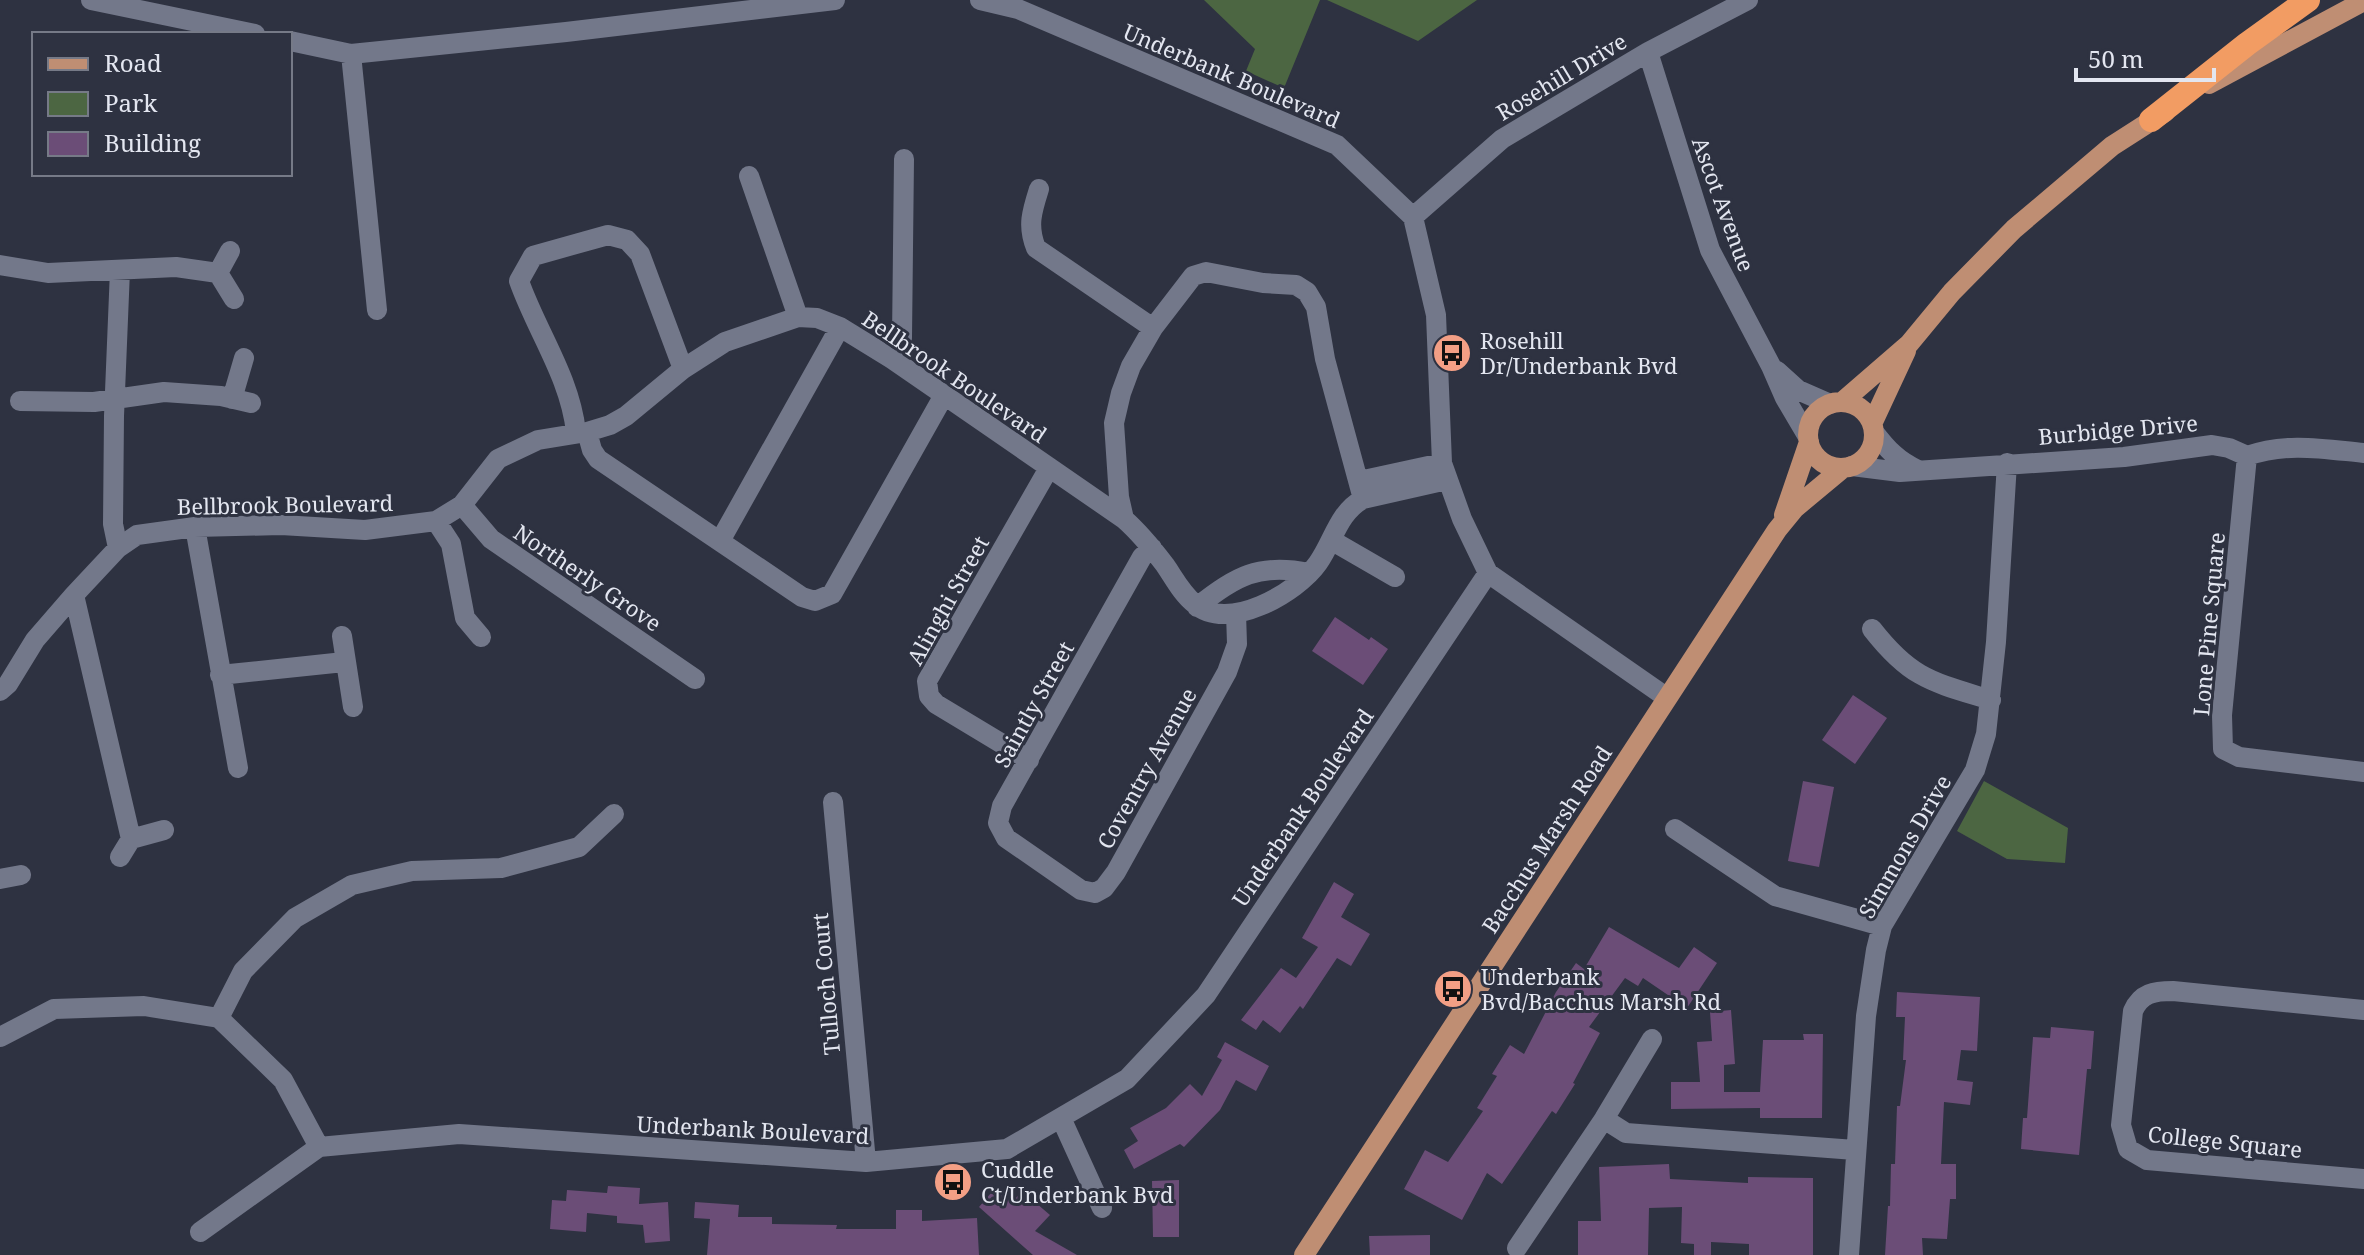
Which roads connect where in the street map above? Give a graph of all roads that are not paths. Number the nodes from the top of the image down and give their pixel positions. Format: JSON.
{"nodes":[{"id":1,"x":91,"y":0,"type":"edge"},
{"id":2,"x":835,"y":0,"type":"edge"},
{"id":3,"x":980,"y":0,"type":"edge"},
{"id":4,"x":1748,"y":0,"type":"edge"},
{"id":5,"x":2308,"y":0,"type":"edge"},
{"id":6,"x":2364,"y":1,"type":"edge"},
{"id":7,"x":245,"y":32,"type":"edge"},
{"id":8,"x":292,"y":41,"type":"edge"},
{"id":9,"x":1648,"y":52,"type":"junction"},
{"id":10,"x":351,"y":54,"type":"junction"},
{"id":11,"x":2151,"y":120,"type":"junction"},
{"id":12,"x":904,"y":159,"type":"dead end"},
{"id":13,"x":749,"y":176,"type":"dead end"},
{"id":14,"x":1039,"y":189,"type":"dead end"},
{"id":15,"x":1413,"y":217,"type":"junction"},
{"id":16,"x":230,"y":251,"type":"dead end"},
{"id":17,"x":0,"y":265,"type":"edge"},
{"id":18,"x":120,"y":270,"type":"junction"},
{"id":19,"x":218,"y":273,"type":"junction"},
{"id":20,"x":234,"y":299,"type":"dead end"},
{"id":21,"x":377,"y":310,"type":"dead end"},
{"id":22,"x":798,"y":317,"type":"junction"},
{"id":23,"x":840,"y":327,"type":"junction"},
{"id":24,"x":1153,"y":328,"type":"junction"},
{"id":25,"x":1909,"y":344,"type":"junction"},
{"id":26,"x":244,"y":358,"type":"dead end"},
{"id":27,"x":892,"y":359,"type":"junction"},
{"id":28,"x":1771,"y":366,"type":"junction"},
{"id":29,"x":683,"y":369,"type":"junction"},
{"id":30,"x":943,"y":397,"type":"junction"},
{"id":31,"x":115,"y":399,"type":"junction"},
{"id":32,"x":20,"y":401,"type":"dead end"},
{"id":33,"x":1836,"y":403,"type":"junction"},
{"id":34,"x":1873,"y":428,"type":"junction"},
{"id":35,"x":581,"y":432,"type":"junction"},
{"id":36,"x":1809,"y":439,"type":"junction"},
{"id":37,"x":2364,"y":453,"type":"edge"},
{"id":38,"x":2247,"y":456,"type":"junction"},
{"id":39,"x":2007,"y":463,"type":"junction"},
{"id":40,"x":1847,"y":467,"type":"junction"},
{"id":41,"x":1049,"y":468,"type":"junction"},
{"id":42,"x":1920,"y":471,"type":"junction"},
{"id":43,"x":1444,"y":472,"type":"junction"},
{"id":44,"x":1361,"y":490,"type":"junction"},
{"id":45,"x":462,"y":505,"type":"junction"},
{"id":46,"x":1124,"y":519,"type":"junction"},
{"id":47,"x":436,"y":521,"type":"junction"},
{"id":48,"x":195,"y":527,"type":"junction"},
{"id":49,"x":1777,"y":530,"type":"junction"},
{"id":50,"x":1331,"y":540,"type":"junction"},
{"id":51,"x":720,"y":541,"type":"junction"},
{"id":52,"x":118,"y":548,"type":"junction"},
{"id":53,"x":1152,"y":548,"type":"junction"},
{"id":54,"x":1309,"y":573,"type":"junction"},
{"id":55,"x":1488,"y":573,"type":"junction"},
{"id":56,"x":1395,"y":577,"type":"dead end"},
{"id":57,"x":74,"y":595,"type":"junction"},
{"id":58,"x":1197,"y":607,"type":"junction"},
{"id":59,"x":1236,"y":613,"type":"junction"},
{"id":60,"x":1872,"y":629,"type":"dead end"},
{"id":61,"x":342,"y":636,"type":"dead end"},
{"id":62,"x":481,"y":637,"type":"dead end"},
{"id":63,"x":344,"y":662,"type":"junction"},
{"id":64,"x":220,"y":675,"type":"junction"},
{"id":65,"x":695,"y":679,"type":"dead end"},
{"id":66,"x":0,"y":691,"type":"edge"},
{"id":67,"x":1666,"y":697,"type":"junction"},
{"id":68,"x":1991,"y":700,"type":"junction"},
{"id":69,"x":353,"y":707,"type":"dead end"},
{"id":70,"x":1029,"y":760,"type":"junction"},
{"id":71,"x":238,"y":768,"type":"dead end"},
{"id":72,"x":2364,"y":772,"type":"edge"},
{"id":73,"x":833,"y":802,"type":"dead end"},
{"id":74,"x":614,"y":814,"type":"dead end"},
{"id":75,"x":1675,"y":829,"type":"dead end"},
{"id":76,"x":164,"y":830,"type":"dead end"},
{"id":77,"x":131,"y":839,"type":"junction"},
{"id":78,"x":120,"y":857,"type":"dead end"},
{"id":79,"x":1052,"y":872,"type":"joint"},
{"id":80,"x":21,"y":875,"type":"dead end"},
{"id":81,"x":0,"y":879,"type":"edge"},
{"id":82,"x":1882,"y":926,"type":"junction"},
{"id":83,"x":2364,"y":1010,"type":"edge"},
{"id":84,"x":219,"y":1018,"type":"junction"},
{"id":85,"x":0,"y":1037,"type":"edge"},
{"id":86,"x":1652,"y":1039,"type":"dead end"},
{"id":87,"x":1061,"y":1118,"type":"junction"},
{"id":88,"x":1604,"y":1119,"type":"junction"},
{"id":89,"x":319,"y":1147,"type":"junction"},
{"id":90,"x":1855,"y":1150,"type":"junction"},
{"id":91,"x":866,"y":1162,"type":"junction"},
{"id":92,"x":2364,"y":1179,"type":"edge"},
{"id":93,"x":1102,"y":1208,"type":"dead end"},
{"id":94,"x":200,"y":1232,"type":"dead end"},
{"id":95,"x":1517,"y":1248,"type":"dead end"},
{"id":96,"x":1304,"y":1255,"type":"edge"},
{"id":97,"x":1849,"y":1255,"type":"edge"}],
"edges":[{"from":1,"to":7,"type":"street"},
{"from":2,"to":10,"type":"street"},
{"from":3,"to":15,"type":"street","name":"Underbank Boulevard"},
{"from":4,"to":9,"type":"street","name":"Rosehill Drive"},
{"from":5,"to":11,"type":"highway"},
{"from":6,"to":11,"type":"main road"},
{"from":8,"to":10,"type":"street"},
{"from":9,"to":15,"type":"street","name":"Rosehill Drive"},
{"from":9,"to":28,"type":"street","name":"Ascot Avenue"},
{"from":10,"to":21,"type":"street"},
{"from":11,"to":25,"type":"main road"},
{"from":12,"to":27,"type":"street"},
{"from":13,"to":22,"type":"street"},
{"from":14,"to":24,"type":"street"},
{"from":15,"to":43,"type":"street"},
{"from":16,"to":19,"type":"street"},
{"from":17,"to":18,"type":"street"},
{"from":18,"to":19,"type":"street"},
{"from":18,"to":31,"type":"street"},
{"from":19,"to":20,"type":"street"},
{"from":22,"to":23,"type":"street","name":"Bellbrook Boulevard"},
{"from":22,"to":29,"type":"street","name":"Bellbrook Boulevard"},
{"from":23,"to":27,"type":"street","name":"Bellbrook Boulevard"},
{"from":23,"to":51,"type":"street"},
{"from":24,"to":44,"type":"street"},
{"from":24,"to":46,"type":"street"},
{"from":25,"to":33,"type":"main road"},
{"from":25,"to":34,"type":"main road"},
{"from":26,"to":31,"type":"street"},
{"from":27,"to":30,"type":"street","name":"Bellbrook Boulevard"},
{"from":28,"to":33,"type":"street"},
{"from":28,"to":36,"type":"street","name":"Ascot Avenue"},
{"from":29,"to":35,"type":"street","name":"Bellbrook Boulevard"},
{"from":29,"to":35,"type":"street"},
{"from":30,"to":41,"type":"street","name":"Bellbrook Boulevard"},
{"from":30,"to":51,"type":"street"},
{"from":31,"to":32,"type":"street"},
{"from":31,"to":52,"type":"street"},
{"from":33,"to":34,"type":"main road"},
{"from":33,"to":36,"type":"main road"},
{"from":34,"to":40,"type":"main road"},
{"from":34,"to":42,"type":"street"},
{"from":35,"to":45,"type":"street","name":"Bellbrook Boulevard"},
{"from":35,"to":51,"type":"street"},
{"from":36,"to":40,"type":"main road"},
{"from":36,"to":49,"type":"main road","name":"Bacchus Marsh Road"},
{"from":37,"to":38,"type":"street","name":"Burbidge Drive"},
{"from":38,"to":39,"type":"street","name":"Burbidge Drive"},
{"from":38,"to":72,"type":"street","name":"Lone Pine Square"},
{"from":39,"to":42,"type":"street","name":"Burbidge Drive"},
{"from":39,"to":68,"type":"street","name":"Simmons Drive"},
{"from":40,"to":42,"type":"street","name":"Burbidge Drive"},
{"from":40,"to":49,"type":"main road","name":"Bacchus Marsh Road"},
{"from":41,"to":46,"type":"street","name":"Bellbrook Boulevard"},
{"from":41,"to":70,"type":"street","name":"Alinghi Street"},
{"from":43,"to":44,"type":"street"},
{"from":43,"to":55,"type":"street"},
{"from":44,"to":50,"type":"street"},
{"from":45,"to":47,"type":"street","name":"Bellbrook Boulevard"},
{"from":45,"to":65,"type":"street","name":"Northerly Grove"},
{"from":46,"to":53,"type":"street","name":"Bellbrook Boulevard"},
{"from":47,"to":48,"type":"street","name":"Bellbrook Boulevard"},
{"from":47,"to":62,"type":"street"},
{"from":48,"to":52,"type":"street","name":"Bellbrook Boulevard"},
{"from":48,"to":64,"type":"street"},
{"from":49,"to":67,"type":"main road","name":"Bacchus Marsh Road"},
{"from":50,"to":54,"type":"street"},
{"from":50,"to":56,"type":"street"},
{"from":52,"to":57,"type":"street","name":"Bellbrook Boulevard"},
{"from":53,"to":58,"type":"street","name":"Bellbrook Boulevard"},
{"from":53,"to":70,"type":"street","name":"Saintly Street"},
{"from":54,"to":58,"type":"street"},
{"from":54,"to":59,"type":"street"},
{"from":55,"to":67,"type":"street"},
{"from":55,"to":87,"type":"street","name":"Underbank Boulevard"},
{"from":57,"to":66,"type":"street","name":"Bellbrook Boulevard"},
{"from":57,"to":77,"type":"street"},
{"from":58,"to":59,"type":"street"},
{"from":59,"to":79,"type":"street","name":"Coventry Avenue"},
{"from":60,"to":68,"type":"street"},
{"from":61,"to":63,"type":"street"},
{"from":63,"to":64,"type":"street"},
{"from":63,"to":69,"type":"street"},
{"from":64,"to":71,"type":"street"},
{"from":67,"to":96,"type":"main road","name":"Bacchus Marsh Road"},
{"from":68,"to":82,"type":"street","name":"Simmons Drive"},
{"from":70,"to":79,"type":"street","name":"Saintly Street"},
{"from":73,"to":91,"type":"street","name":"Tulloch Court"},
{"from":74,"to":84,"type":"street"},
{"from":75,"to":82,"type":"street"},
{"from":76,"to":77,"type":"street"},
{"from":77,"to":78,"type":"street"},
{"from":80,"to":81,"type":"street"},
{"from":82,"to":90,"type":"street","name":"Simmons Drive"},
{"from":83,"to":92,"type":"street","name":"College Square"},
{"from":84,"to":85,"type":"street"},
{"from":84,"to":89,"type":"street"},
{"from":86,"to":88,"type":"street"},
{"from":87,"to":91,"type":"street","name":"Underbank Boulevard"},
{"from":87,"to":93,"type":"street"},
{"from":88,"to":90,"type":"street"},
{"from":88,"to":95,"type":"street"},
{"from":89,"to":91,"type":"street","name":"Underbank Boulevard"},
{"from":89,"to":94,"type":"street"},
{"from":90,"to":97,"type":"street","name":"Simmons Drive"}]}
